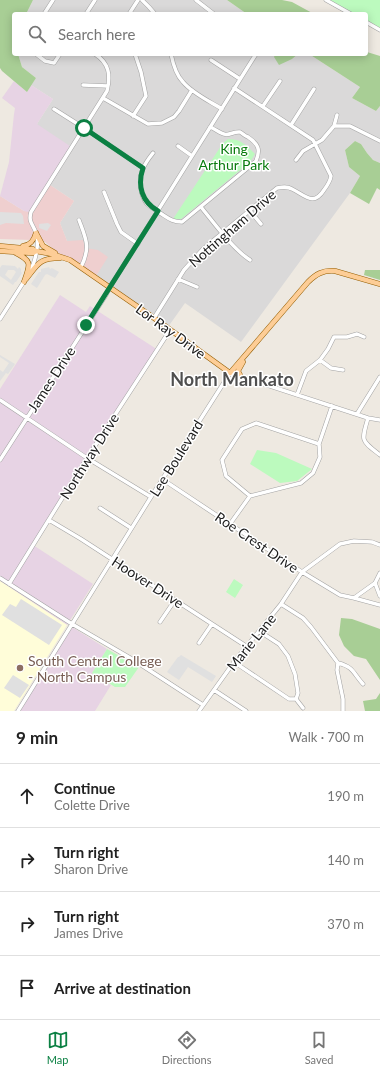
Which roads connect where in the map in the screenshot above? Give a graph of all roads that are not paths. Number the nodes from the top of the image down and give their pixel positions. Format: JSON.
{"nodes":[{"id":1,"x":53,"y":0,"type":"edge"},
{"id":2,"x":95,"y":0,"type":"edge"},
{"id":3,"x":138,"y":0,"type":"edge"},
{"id":4,"x":142,"y":0,"type":"edge"},
{"id":5,"x":196,"y":0,"type":"edge"},
{"id":6,"x":326,"y":0,"type":"edge"},
{"id":7,"x":45,"y":12,"type":"edge"},
{"id":8,"x":87,"y":12,"type":"edge"},
{"id":9,"x":130,"y":12,"type":"edge"},
{"id":10,"x":153,"y":12,"type":"edge"},
{"id":11,"x":211,"y":12,"type":"edge"},
{"id":12,"x":347,"y":12,"type":"edge"},
{"id":13,"x":368,"y":23,"type":"edge"},
{"id":14,"x":380,"y":30,"type":"edge"},
{"id":15,"x":39,"y":56,"type":"edge"},
{"id":16,"x":59,"y":56,"type":"edge"},
{"id":17,"x":98,"y":56,"type":"edge"},
{"id":18,"x":136,"y":56,"type":"edge"},
{"id":19,"x":171,"y":56,"type":"edge"},
{"id":20,"x":255,"y":56,"type":"edge"},
{"id":21,"x":101,"y":58,"type":"joint"},
{"id":22,"x":211,"y":60,"type":"dead end"},
{"id":23,"x":240,"y":79,"type":"junction"},
{"id":24,"x":280,"y":81,"type":"dead end"},
{"id":25,"x":83,"y":86,"type":"dead end"},
{"id":26,"x":108,"y":86,"type":"junction"},
{"id":27,"x":234,"y":88,"type":"junction"},
{"id":28,"x":314,"y":89,"type":"dead end"},
{"id":29,"x":192,"y":90,"type":"junction"},
{"id":30,"x":103,"y":98,"type":"junction"},
{"id":31,"x":263,"y":106,"type":"junction"},
{"id":32,"x":54,"y":109,"type":"dead end"},
{"id":33,"x":222,"y":109,"type":"junction"},
{"id":34,"x":133,"y":116,"type":"junction"},
{"id":35,"x":337,"y":116,"type":"dead end"},
{"id":36,"x":291,"y":125,"type":"junction"},
{"id":37,"x":334,"y":126,"type":"junction"},
{"id":38,"x":210,"y":127,"type":"junction"},
{"id":39,"x":84,"y":128,"type":"junction"},
{"id":40,"x":380,"y":141,"type":"edge"},
{"id":41,"x":316,"y":144,"type":"junction"},
{"id":42,"x":178,"y":146,"type":"dead end"},
{"id":43,"x":153,"y":153,"type":"dead end"},
{"id":44,"x":192,"y":156,"type":"junction"},
{"id":45,"x":296,"y":160,"type":"dead end"},
{"id":46,"x":143,"y":168,"type":"junction"},
{"id":47,"x":104,"y":192,"type":"dead end"},
{"id":48,"x":201,"y":207,"type":"junction"},
{"id":49,"x":158,"y":211,"type":"junction"},
{"id":50,"x":250,"y":211,"type":"junction"},
{"id":51,"x":79,"y":220,"type":"dead end"},
{"id":52,"x":261,"y":224,"type":"dead end"},
{"id":53,"x":36,"y":233,"type":"junction"},
{"id":54,"x":223,"y":233,"type":"junction"},
{"id":55,"x":138,"y":244,"type":"junction"},
{"id":56,"x":0,"y":246,"type":"edge"},
{"id":57,"x":15,"y":250,"type":"junction"},
{"id":58,"x":0,"y":251,"type":"edge"},
{"id":59,"x":36,"y":251,"type":"junction"},
{"id":60,"x":65,"y":258,"type":"junction"},
{"id":61,"x":250,"y":260,"type":"dead end"},
{"id":62,"x":81,"y":267,"type":"junction"},
{"id":63,"x":178,"y":279,"type":"junction"},
{"id":64,"x":25,"y":280,"type":"junction"},
{"id":65,"x":380,"y":284,"type":"edge"},
{"id":66,"x":110,"y":287,"type":"junction"},
{"id":67,"x":197,"y":287,"type":"dead end"},
{"id":68,"x":154,"y":318,"type":"junction"},
{"id":69,"x":0,"y":320,"type":"edge"},
{"id":70,"x":170,"y":330,"type":"junction"},
{"id":71,"x":364,"y":337,"type":"dead end"},
{"id":72,"x":247,"y":354,"type":"junction"},
{"id":73,"x":320,"y":360,"type":"junction"},
{"id":74,"x":343,"y":370,"type":"dead end"},
{"id":75,"x":230,"y":373,"type":"junction"},
{"id":76,"x":241,"y":377,"type":"junction"},
{"id":77,"x":380,"y":377,"type":"edge"},
{"id":78,"x":297,"y":395,"type":"junction"},
{"id":79,"x":0,"y":400,"type":"edge"},
{"id":80,"x":332,"y":406,"type":"junction"},
{"id":81,"x":356,"y":414,"type":"junction"},
{"id":82,"x":26,"y":418,"type":"junction"},
{"id":83,"x":368,"y":418,"type":"junction"},
{"id":84,"x":380,"y":420,"type":"edge"},
{"id":85,"x":319,"y":444,"type":"junction"},
{"id":86,"x":380,"y":455,"type":"edge"},
{"id":87,"x":87,"y":458,"type":"junction"},
{"id":88,"x":0,"y":460,"type":"edge"},
{"id":89,"x":162,"y":479,"type":"junction"},
{"id":90,"x":250,"y":496,"type":"junction"},
{"id":91,"x":151,"y":497,"type":"junction"},
{"id":92,"x":100,"y":508,"type":"dead end"},
{"id":93,"x":49,"y":520,"type":"junction"},
{"id":94,"x":230,"y":524,"type":"junction"},
{"id":95,"x":131,"y":528,"type":"junction"},
{"id":96,"x":380,"y":545,"type":"edge"},
{"id":97,"x":113,"y":559,"type":"junction"},
{"id":98,"x":302,"y":572,"type":"junction"},
{"id":99,"x":380,"y":573,"type":"edge"},
{"id":100,"x":0,"y":578,"type":"edge"},
{"id":101,"x":375,"y":583,"type":"junction"},
{"id":102,"x":9,"y":584,"type":"junction"},
{"id":103,"x":380,"y":596,"type":"edge"},
{"id":104,"x":354,"y":598,"type":"junction"},
{"id":105,"x":175,"y":600,"type":"junction"},
{"id":106,"x":281,"y":604,"type":"junction"},
{"id":107,"x":380,"y":605,"type":"edge"},
{"id":108,"x":160,"y":622,"type":"dead end"},
{"id":109,"x":72,"y":624,"type":"junction"},
{"id":110,"x":212,"y":624,"type":"junction"},
{"id":111,"x":259,"y":631,"type":"junction"},
{"id":112,"x":199,"y":643,"type":"dead end"},
{"id":113,"x":246,"y":646,"type":"junction"},
{"id":114,"x":234,"y":662,"type":"junction"},
{"id":115,"x":338,"y":663,"type":"junction"},
{"id":116,"x":363,"y":684,"type":"dead end"},
{"id":117,"x":214,"y":690,"type":"junction"},
{"id":118,"x":296,"y":699,"type":"junction"},
{"id":119,"x":203,"y":704,"type":"junction"},
{"id":120,"x":303,"y":708,"type":"dead end"},
{"id":121,"x":18,"y":711,"type":"edge"},
{"id":122,"x":199,"y":711,"type":"edge"},
{"id":123,"x":246,"y":711,"type":"edge"},
{"id":124,"x":343,"y":711,"type":"edge"}],
"edges":[{"from":1,"to":7,"type":"street"},
{"from":2,"to":8,"type":"street"},
{"from":3,"to":9,"type":"street"},
{"from":4,"to":10,"type":"street"},
{"from":5,"to":11,"type":"street"},
{"from":6,"to":12,"type":"street"},
{"from":13,"to":14,"type":"street"},
{"from":15,"to":16,"type":"street"},
{"from":17,"to":21,"type":"street"},
{"from":18,"to":34,"type":"street"},
{"from":19,"to":29,"type":"street"},
{"from":20,"to":23,"type":"street","name":"James Drive"},
{"from":21,"to":26,"type":"street"},
{"from":22,"to":23,"type":"street"},
{"from":23,"to":27,"type":"street","name":"James Drive"},
{"from":24,"to":31,"type":"street"},
{"from":25,"to":26,"type":"street"},
{"from":26,"to":30,"type":"street"},
{"from":27,"to":31,"type":"street","name":"Nottingham Drive"},
{"from":27,"to":33,"type":"street","name":"James Drive"},
{"from":28,"to":36,"type":"street"},
{"from":29,"to":33,"type":"street"},
{"from":29,"to":34,"type":"street"},
{"from":30,"to":34,"type":"street"},
{"from":30,"to":39,"type":"street"},
{"from":31,"to":36,"type":"street","name":"Nottingham Drive"},
{"from":32,"to":39,"type":"street"},
{"from":33,"to":38,"type":"street","name":"James Drive"},
{"from":35,"to":37,"type":"street"},
{"from":36,"to":41,"type":"street","name":"Nottingham Drive"},
{"from":37,"to":40,"type":"street"},
{"from":37,"to":41,"type":"street"},
{"from":38,"to":44,"type":"street","name":"James Drive"},
{"from":38,"to":48,"type":"street"},
{"from":39,"to":46,"type":"street"},
{"from":39,"to":53,"type":"street"},
{"from":41,"to":45,"type":"street"},
{"from":41,"to":50,"type":"street","name":"Nottingham Drive"},
{"from":42,"to":44,"type":"street"},
{"from":43,"to":46,"type":"street"},
{"from":44,"to":49,"type":"street","name":"James Drive"},
{"from":46,"to":49,"type":"street"},
{"from":47,"to":55,"type":"street"},
{"from":48,"to":49,"type":"street"},
{"from":48,"to":54,"type":"street"},
{"from":49,"to":55,"type":"street","name":"James Drive"},
{"from":50,"to":52,"type":"street"},
{"from":50,"to":54,"type":"street","name":"Nottingham Drive"},
{"from":51,"to":62,"type":"street"},
{"from":53,"to":57,"type":"main road"},
{"from":53,"to":59,"type":"street"},
{"from":53,"to":60,"type":"main road"},
{"from":54,"to":61,"type":"street"},
{"from":54,"to":63,"type":"street","name":"Nottingham Drive"},
{"from":55,"to":66,"type":"street","name":"James Drive"},
{"from":56,"to":57,"type":"main road","name":"Lor Ray Drive"},
{"from":57,"to":58,"type":"main road","name":"Lor Ray Drive"},
{"from":57,"to":59,"type":"main road","name":"Lor Ray Drive"},
{"from":57,"to":64,"type":"main road"},
{"from":59,"to":60,"type":"main road","name":"Lor Ray Drive"},
{"from":59,"to":64,"type":"street"},
{"from":60,"to":62,"type":"main road","name":"Lor Ray Drive"},
{"from":60,"to":64,"type":"main road"},
{"from":62,"to":66,"type":"main road","name":"Lor Ray Drive"},
{"from":63,"to":67,"type":"street"},
{"from":63,"to":68,"type":"street","name":"Nottingham Drive"},
{"from":64,"to":69,"type":"street"},
{"from":65,"to":72,"type":"main road","name":"Lee Boulevard"},
{"from":66,"to":68,"type":"main road","name":"Lor Ray Drive"},
{"from":66,"to":82,"type":"street","name":"James Drive"},
{"from":68,"to":70,"type":"main road","name":"Lor Ray Drive"},
{"from":70,"to":75,"type":"main road","name":"Lor Ray Drive"},
{"from":70,"to":87,"type":"street","name":"Northway Drive"},
{"from":71,"to":73,"type":"street"},
{"from":72,"to":75,"type":"main road","name":"Lee Boulevard"},
{"from":72,"to":76,"type":"main road"},
{"from":73,"to":74,"type":"street"},
{"from":73,"to":78,"type":"street"},
{"from":75,"to":76,"type":"street","name":"Lor Ray Drive"},
{"from":75,"to":89,"type":"street","name":"Lee Boulevard"},
{"from":76,"to":78,"type":"street","name":"Lor Ray Drive"},
{"from":77,"to":81,"type":"street"},
{"from":78,"to":80,"type":"street","name":"Lor Ray Drive"},
{"from":79,"to":82,"type":"street"},
{"from":80,"to":81,"type":"street","name":"Lor Ray Drive"},
{"from":80,"to":85,"type":"street"},
{"from":81,"to":83,"type":"street","name":"Lor Ray Drive"},
{"from":82,"to":87,"type":"street"},
{"from":82,"to":88,"type":"street","name":"James Drive"},
{"from":83,"to":84,"type":"street","name":"Lor Ray Drive"},
{"from":83,"to":86,"type":"street"},
{"from":85,"to":90,"type":"street"},
{"from":85,"to":90,"type":"street"},
{"from":87,"to":91,"type":"street"},
{"from":87,"to":93,"type":"street","name":"Northway Drive"},
{"from":89,"to":91,"type":"street","name":"Lee Boulevard"},
{"from":89,"to":94,"type":"street","name":"Roe Crest Drive"},
{"from":90,"to":94,"type":"street"},
{"from":91,"to":95,"type":"street","name":"Lee Boulevard"},
{"from":92,"to":95,"type":"street"},
{"from":93,"to":97,"type":"street","name":"Hoover Drive"},
{"from":93,"to":102,"type":"street","name":"Northway Drive"},
{"from":94,"to":98,"type":"street","name":"Roe Crest Drive"},
{"from":95,"to":97,"type":"street","name":"Lee Boulevard"},
{"from":96,"to":98,"type":"street"},
{"from":97,"to":105,"type":"street","name":"Hoover Drive"},
{"from":97,"to":109,"type":"street","name":"Lee Boulevard"},
{"from":98,"to":104,"type":"street","name":"Roe Crest Drive"},
{"from":98,"to":106,"type":"street","name":"Marie Lane"},
{"from":99,"to":101,"type":"street"},
{"from":100,"to":102,"type":"street"},
{"from":101,"to":103,"type":"street"},
{"from":101,"to":104,"type":"street"},
{"from":102,"to":109,"type":"street"},
{"from":104,"to":107,"type":"street","name":"Roe Crest Drive"},
{"from":105,"to":108,"type":"street"},
{"from":105,"to":110,"type":"street","name":"Hoover Drive"},
{"from":106,"to":111,"type":"street","name":"Marie Lane"},
{"from":106,"to":115,"type":"street"},
{"from":109,"to":119,"type":"street"},
{"from":109,"to":121,"type":"street","name":"Lee Boulevard"},
{"from":110,"to":112,"type":"street"},
{"from":110,"to":113,"type":"street","name":"Hoover Drive"},
{"from":111,"to":113,"type":"street","name":"Marie Lane"},
{"from":111,"to":118,"type":"street"},
{"from":113,"to":114,"type":"street","name":"Marie Lane"},
{"from":114,"to":117,"type":"street","name":"Marie Lane"},
{"from":114,"to":118,"type":"street"},
{"from":115,"to":116,"type":"street"},
{"from":115,"to":124,"type":"street"},
{"from":117,"to":119,"type":"street","name":"Marie Lane"},
{"from":117,"to":123,"type":"street"},
{"from":118,"to":120,"type":"street"},
{"from":119,"to":122,"type":"street","name":"Marie Lane"}]}
